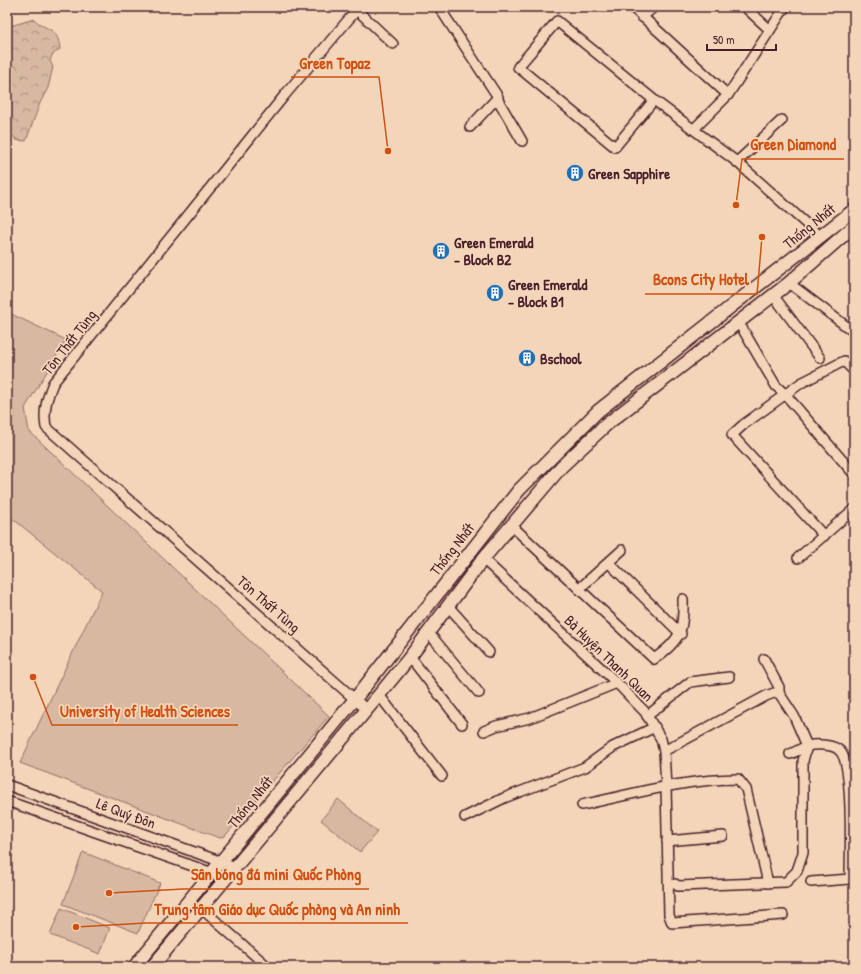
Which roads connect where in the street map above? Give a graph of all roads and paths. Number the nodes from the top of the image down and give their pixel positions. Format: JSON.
{"nodes":[{"id":1,"x":439,"y":7,"type":"edge"},
{"id":2,"x":632,"y":7,"type":"edge"},
{"id":3,"x":654,"y":7,"type":"edge"},
{"id":4,"x":745,"y":7,"type":"edge"},
{"id":5,"x":785,"y":7,"type":"edge"},
{"id":6,"x":358,"y":8,"type":"edge"},
{"id":7,"x":642,"y":17,"type":"junction"},
{"id":8,"x":770,"y":30,"type":"junction"},
{"id":9,"x":393,"y":44,"type":"dead end"},
{"id":10,"x":728,"y":95,"type":"junction"},
{"id":11,"x":498,"y":100,"type":"junction"},
{"id":12,"x":654,"y":100,"type":"junction"},
{"id":13,"x":782,"y":120,"type":"dead end"},
{"id":14,"x":470,"y":127,"type":"dead end"},
{"id":15,"x":694,"y":129,"type":"junction"},
{"id":16,"x":522,"y":141,"type":"dead end"},
{"id":17,"x":737,"y":162,"type":"junction"},
{"id":18,"x":854,"y":210,"type":"edge"},
{"id":19,"x":854,"y":226,"type":"edge"},
{"id":20,"x":821,"y":237,"type":"junction"},
{"id":21,"x":762,"y":283,"type":"junction"},
{"id":22,"x":789,"y":283,"type":"junction"},
{"id":23,"x":773,"y":295,"type":"junction"},
{"id":24,"x":739,"y":323,"type":"junction"},
{"id":25,"x":854,"y":332,"type":"edge"},
{"id":26,"x":820,"y":358,"type":"dead end"},
{"id":27,"x":854,"y":371,"type":"edge"},
{"id":28,"x":785,"y":394,"type":"junction"},
{"id":29,"x":854,"y":474,"type":"edge"},
{"id":30,"x":854,"y":509,"type":"edge"},
{"id":31,"x":511,"y":525,"type":"junction"},
{"id":32,"x":824,"y":536,"type":"junction"},
{"id":33,"x":622,"y":550,"type":"dead end"},
{"id":34,"x":798,"y":558,"type":"dead end"},
{"id":35,"x":483,"y":559,"type":"junction"},
{"id":36,"x":608,"y":562,"type":"junction"},
{"id":37,"x":579,"y":589,"type":"junction"},
{"id":38,"x":683,"y":599,"type":"dead end"},
{"id":39,"x":448,"y":606,"type":"junction"},
{"id":40,"x":428,"y":632,"type":"junction"},
{"id":41,"x":681,"y":634,"type":"junction"},
{"id":42,"x":489,"y":652,"type":"dead end"},
{"id":43,"x":410,"y":657,"type":"junction"},
{"id":44,"x":764,"y":659,"type":"dead end"},
{"id":45,"x":729,"y":677,"type":"dead end"},
{"id":46,"x":617,"y":682,"type":"junction"},
{"id":47,"x":479,"y":693,"type":"dead end"},
{"id":48,"x":779,"y":693,"type":"junction"},
{"id":49,"x":380,"y":695,"type":"junction"},
{"id":50,"x":355,"y":698,"type":"junction"},
{"id":51,"x":367,"y":710,"type":"junction"},
{"id":52,"x":647,"y":716,"type":"junction"},
{"id":53,"x":462,"y":724,"type":"dead end"},
{"id":54,"x":655,"y":727,"type":"junction"},
{"id":55,"x":484,"y":731,"type":"dead end"},
{"id":56,"x":807,"y":746,"type":"junction"},
{"id":57,"x":664,"y":751,"type":"junction"},
{"id":58,"x":790,"y":754,"type":"dead end"},
{"id":59,"x":442,"y":776,"type":"dead end"},
{"id":60,"x":7,"y":785,"type":"edge"},
{"id":61,"x":666,"y":787,"type":"junction"},
{"id":62,"x":46,"y":798,"type":"junction"},
{"id":63,"x":7,"y":801,"type":"edge"},
{"id":64,"x":582,"y":805,"type":"dead end"},
{"id":65,"x":42,"y":812,"type":"junction"},
{"id":66,"x":465,"y":817,"type":"dead end"},
{"id":67,"x":723,"y":836,"type":"dead end"},
{"id":68,"x":667,"y":841,"type":"junction"},
{"id":69,"x":220,"y":862,"type":"junction"},
{"id":70,"x":236,"y":867,"type":"junction"},
{"id":71,"x":212,"y":873,"type":"junction"},
{"id":72,"x":227,"y":878,"type":"junction"},
{"id":73,"x":852,"y":879,"type":"edge"},
{"id":74,"x":811,"y":882,"type":"dead end"},
{"id":75,"x":768,"y":883,"type":"junction"},
{"id":76,"x":675,"y":884,"type":"dead end"},
{"id":77,"x":202,"y":909,"type":"junction"},
{"id":78,"x":783,"y":915,"type":"dead end"},
{"id":79,"x":134,"y":967,"type":"edge"},
{"id":80,"x":152,"y":967,"type":"edge"},
{"id":81,"x":268,"y":967,"type":"edge"}],
"edges":[{"from":1,"to":11,"type":"street"},
{"from":2,"to":7,"type":"street"},
{"from":3,"to":7,"type":"street"},
{"from":4,"to":8,"type":"street"},
{"from":5,"to":8,"type":"street"},
{"from":6,"to":9,"type":"street"},
{"from":6,"to":50,"type":"street","name":"Tôn Thất Tùng"},
{"from":7,"to":10,"type":"street"},
{"from":8,"to":10,"type":"street"},
{"from":10,"to":15,"type":"street"},
{"from":11,"to":14,"type":"street"},
{"from":11,"to":16,"type":"street"},
{"from":12,"to":12,"type":"street"},
{"from":12,"to":15,"type":"street"},
{"from":13,"to":17,"type":"street"},
{"from":15,"to":17,"type":"street"},
{"from":17,"to":20,"type":"street"},
{"from":18,"to":20,"type":"main road","name":"Thống Nhất"},
{"from":19,"to":22,"type":"main road","name":"Thống Nhất"},
{"from":20,"to":21,"type":"main road","name":"Thống Nhất"},
{"from":21,"to":23,"type":"main road"},
{"from":21,"to":50,"type":"main road","name":"Thống Nhất"},
{"from":22,"to":23,"type":"main road","name":"Thống Nhất"},
{"from":22,"to":25,"type":"street"},
{"from":23,"to":24,"type":"main road","name":"Thống Nhất"},
{"from":23,"to":26,"type":"street"},
{"from":24,"to":28,"type":"street"},
{"from":24,"to":31,"type":"main road","name":"Thống Nhất"},
{"from":27,"to":28,"type":"street"},
{"from":28,"to":29,"type":"street"},
{"from":28,"to":32,"type":"street"},
{"from":30,"to":32,"type":"street"},
{"from":31,"to":35,"type":"main road","name":"Thống Nhất"},
{"from":31,"to":37,"type":"street"},
{"from":32,"to":34,"type":"street"},
{"from":33,"to":36,"type":"street"},
{"from":35,"to":39,"type":"main road","name":"Thống Nhất"},
{"from":35,"to":46,"type":"street","name":"Bà Huyện Thanh Quan"},
{"from":36,"to":37,"type":"street"},
{"from":36,"to":41,"type":"street"},
{"from":37,"to":41,"type":"street"},
{"from":38,"to":41,"type":"street"},
{"from":39,"to":40,"type":"main road","name":"Thống Nhất"},
{"from":39,"to":42,"type":"street"},
{"from":40,"to":43,"type":"main road","name":"Thống Nhất"},
{"from":40,"to":47,"type":"street"},
{"from":43,"to":49,"type":"main road","name":"Thống Nhất"},
{"from":43,"to":53,"type":"street"},
{"from":44,"to":48,"type":"street"},
{"from":45,"to":52,"type":"street"},
{"from":46,"to":52,"type":"street","name":"Bà Huyện Thanh Quan"},
{"from":46,"to":55,"type":"street"},
{"from":48,"to":56,"type":"street"},
{"from":48,"to":57,"type":"street"},
{"from":49,"to":51,"type":"main road","name":"Thống Nhất"},
{"from":49,"to":59,"type":"street"},
{"from":50,"to":51,"type":"street","name":"Tôn Thất Tùng"},
{"from":50,"to":69,"type":"main road","name":"Thống Nhất"},
{"from":51,"to":70,"type":"main road","name":"Thống Nhất"},
{"from":52,"to":54,"type":"street","name":"Bà Huyện Thanh Quan"},
{"from":54,"to":57,"type":"street","name":"Bà Huyện Thanh Quan"},
{"from":54,"to":66,"type":"street"},
{"from":56,"to":58,"type":"street"},
{"from":56,"to":73,"type":"street"},
{"from":56,"to":75,"type":"street"},
{"from":57,"to":61,"type":"street","name":"Bà Huyện Thanh Quan"},
{"from":60,"to":62,"type":"street","name":"Lê Quý Đôn"},
{"from":61,"to":64,"type":"street"},
{"from":61,"to":68,"type":"street","name":"Bà Huyện Thanh Quan"},
{"from":61,"to":75,"type":"street"},
{"from":62,"to":65,"type":"street"},
{"from":62,"to":69,"type":"street","name":"Lê Quý Đôn"},
{"from":63,"to":65,"type":"street","name":"Lê Quý Đôn"},
{"from":65,"to":71,"type":"street","name":"Lê Quý Đôn"},
{"from":67,"to":68,"type":"street"},
{"from":68,"to":78,"type":"street","name":"Bà Huyện Thanh Quan"},
{"from":69,"to":70,"type":"street","name":"Lê Quý Đôn"},
{"from":69,"to":71,"type":"main road","name":"Thống Nhất"},
{"from":70,"to":72,"type":"main road","name":"Thống Nhất"},
{"from":71,"to":72,"type":"street","name":"Lê Quý Đôn"},
{"from":71,"to":79,"type":"main road","name":"Thống Nhất"},
{"from":72,"to":77,"type":"main road","name":"Thống Nhất"},
{"from":73,"to":74,"type":"street"},
{"from":75,"to":76,"type":"street"},
{"from":77,"to":80,"type":"main road","name":"Thống Nhất"},
{"from":77,"to":81,"type":"street"}]}
